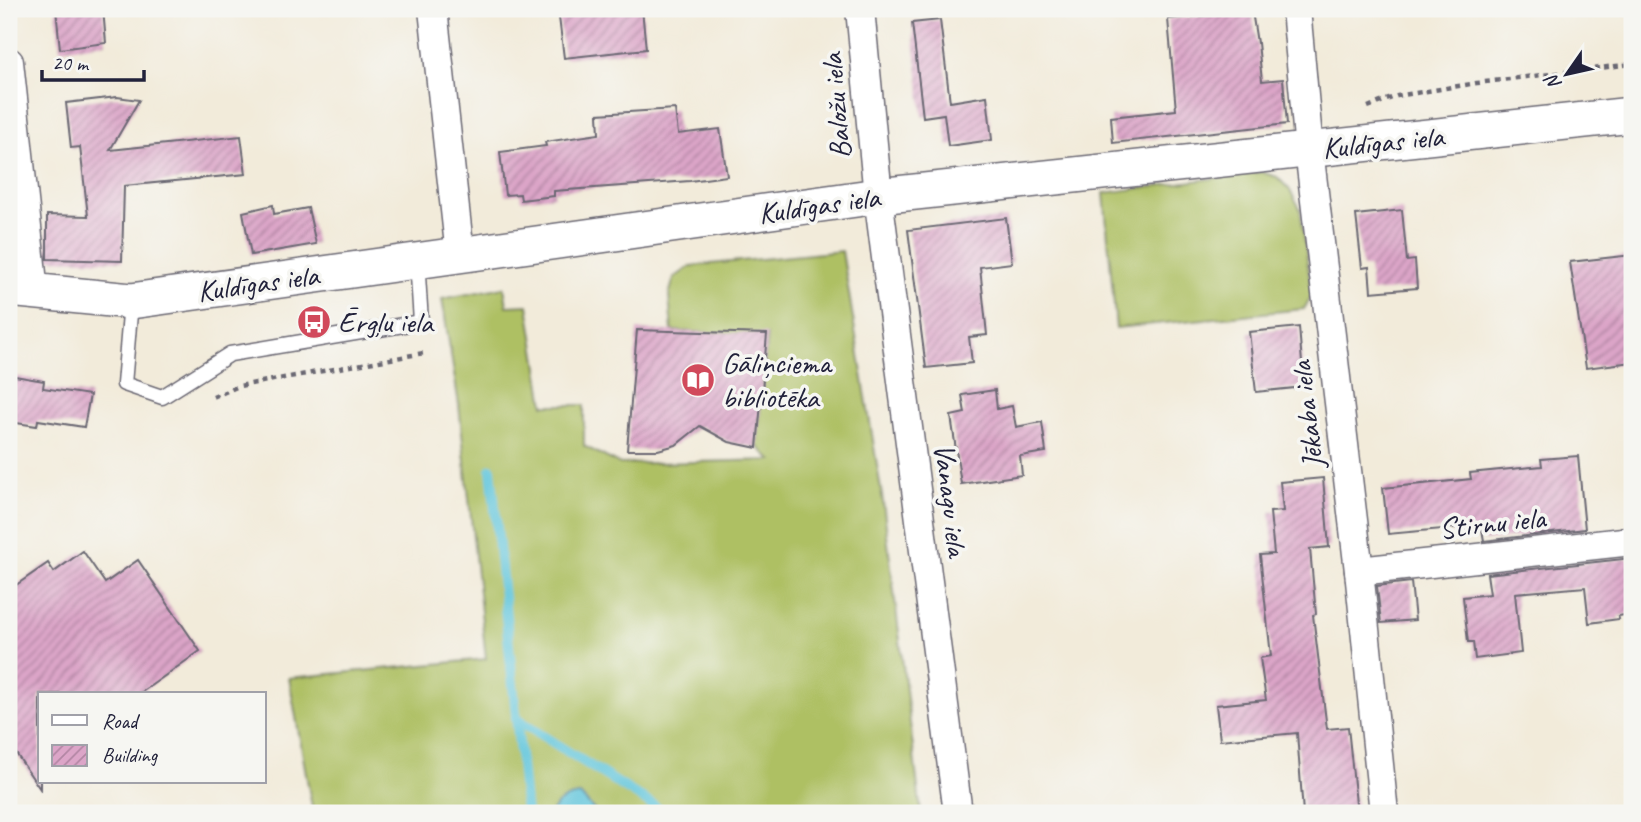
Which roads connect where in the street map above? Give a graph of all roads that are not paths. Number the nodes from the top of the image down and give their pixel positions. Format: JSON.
{"nodes":[{"id":1,"x":433,"y":9,"type":"edge"},
{"id":2,"x":860,"y":9,"type":"edge"},
{"id":3,"x":1296,"y":9,"type":"edge"},
{"id":4,"x":9,"y":62,"type":"edge"},
{"id":5,"x":1632,"y":115,"type":"edge"},
{"id":6,"x":1309,"y":150,"type":"junction"},
{"id":7,"x":878,"y":196,"type":"junction"},
{"id":8,"x":460,"y":255,"type":"junction"},
{"id":9,"x":416,"y":260,"type":"junction"},
{"id":10,"x":21,"y":290,"type":"edge"},
{"id":11,"x":131,"y":301,"type":"junction"},
{"id":12,"x":1632,"y":541,"type":"edge"},
{"id":13,"x":1359,"y":571,"type":"junction"},
{"id":14,"x":958,"y":813,"type":"edge"},
{"id":15,"x":1384,"y":813,"type":"edge"}],
"edges":[{"from":1,"to":8,"type":"street"},
{"from":2,"to":7,"type":"street","name":"Baložu iela"},
{"from":3,"to":6,"type":"street","name":"Jēkaba iela"},
{"from":4,"to":10,"type":"street"},
{"from":5,"to":6,"type":"street","name":"Kuldīgas iela"},
{"from":6,"to":7,"type":"street","name":"Kuldīgas iela"},
{"from":6,"to":13,"type":"street","name":"Jēkaba iela"},
{"from":7,"to":8,"type":"street","name":"Kuldīgas iela"},
{"from":7,"to":14,"type":"street","name":"Vanagu iela"},
{"from":8,"to":9,"type":"street","name":"Kuldīgas iela"},
{"from":9,"to":11,"type":"street","name":"Kuldīgas iela"},
{"from":9,"to":11,"type":"lane"},
{"from":10,"to":11,"type":"street","name":"Kuldīgas iela"},
{"from":12,"to":13,"type":"street","name":"Stirnu iela"},
{"from":13,"to":15,"type":"street","name":"Jēkaba iela"}]}
